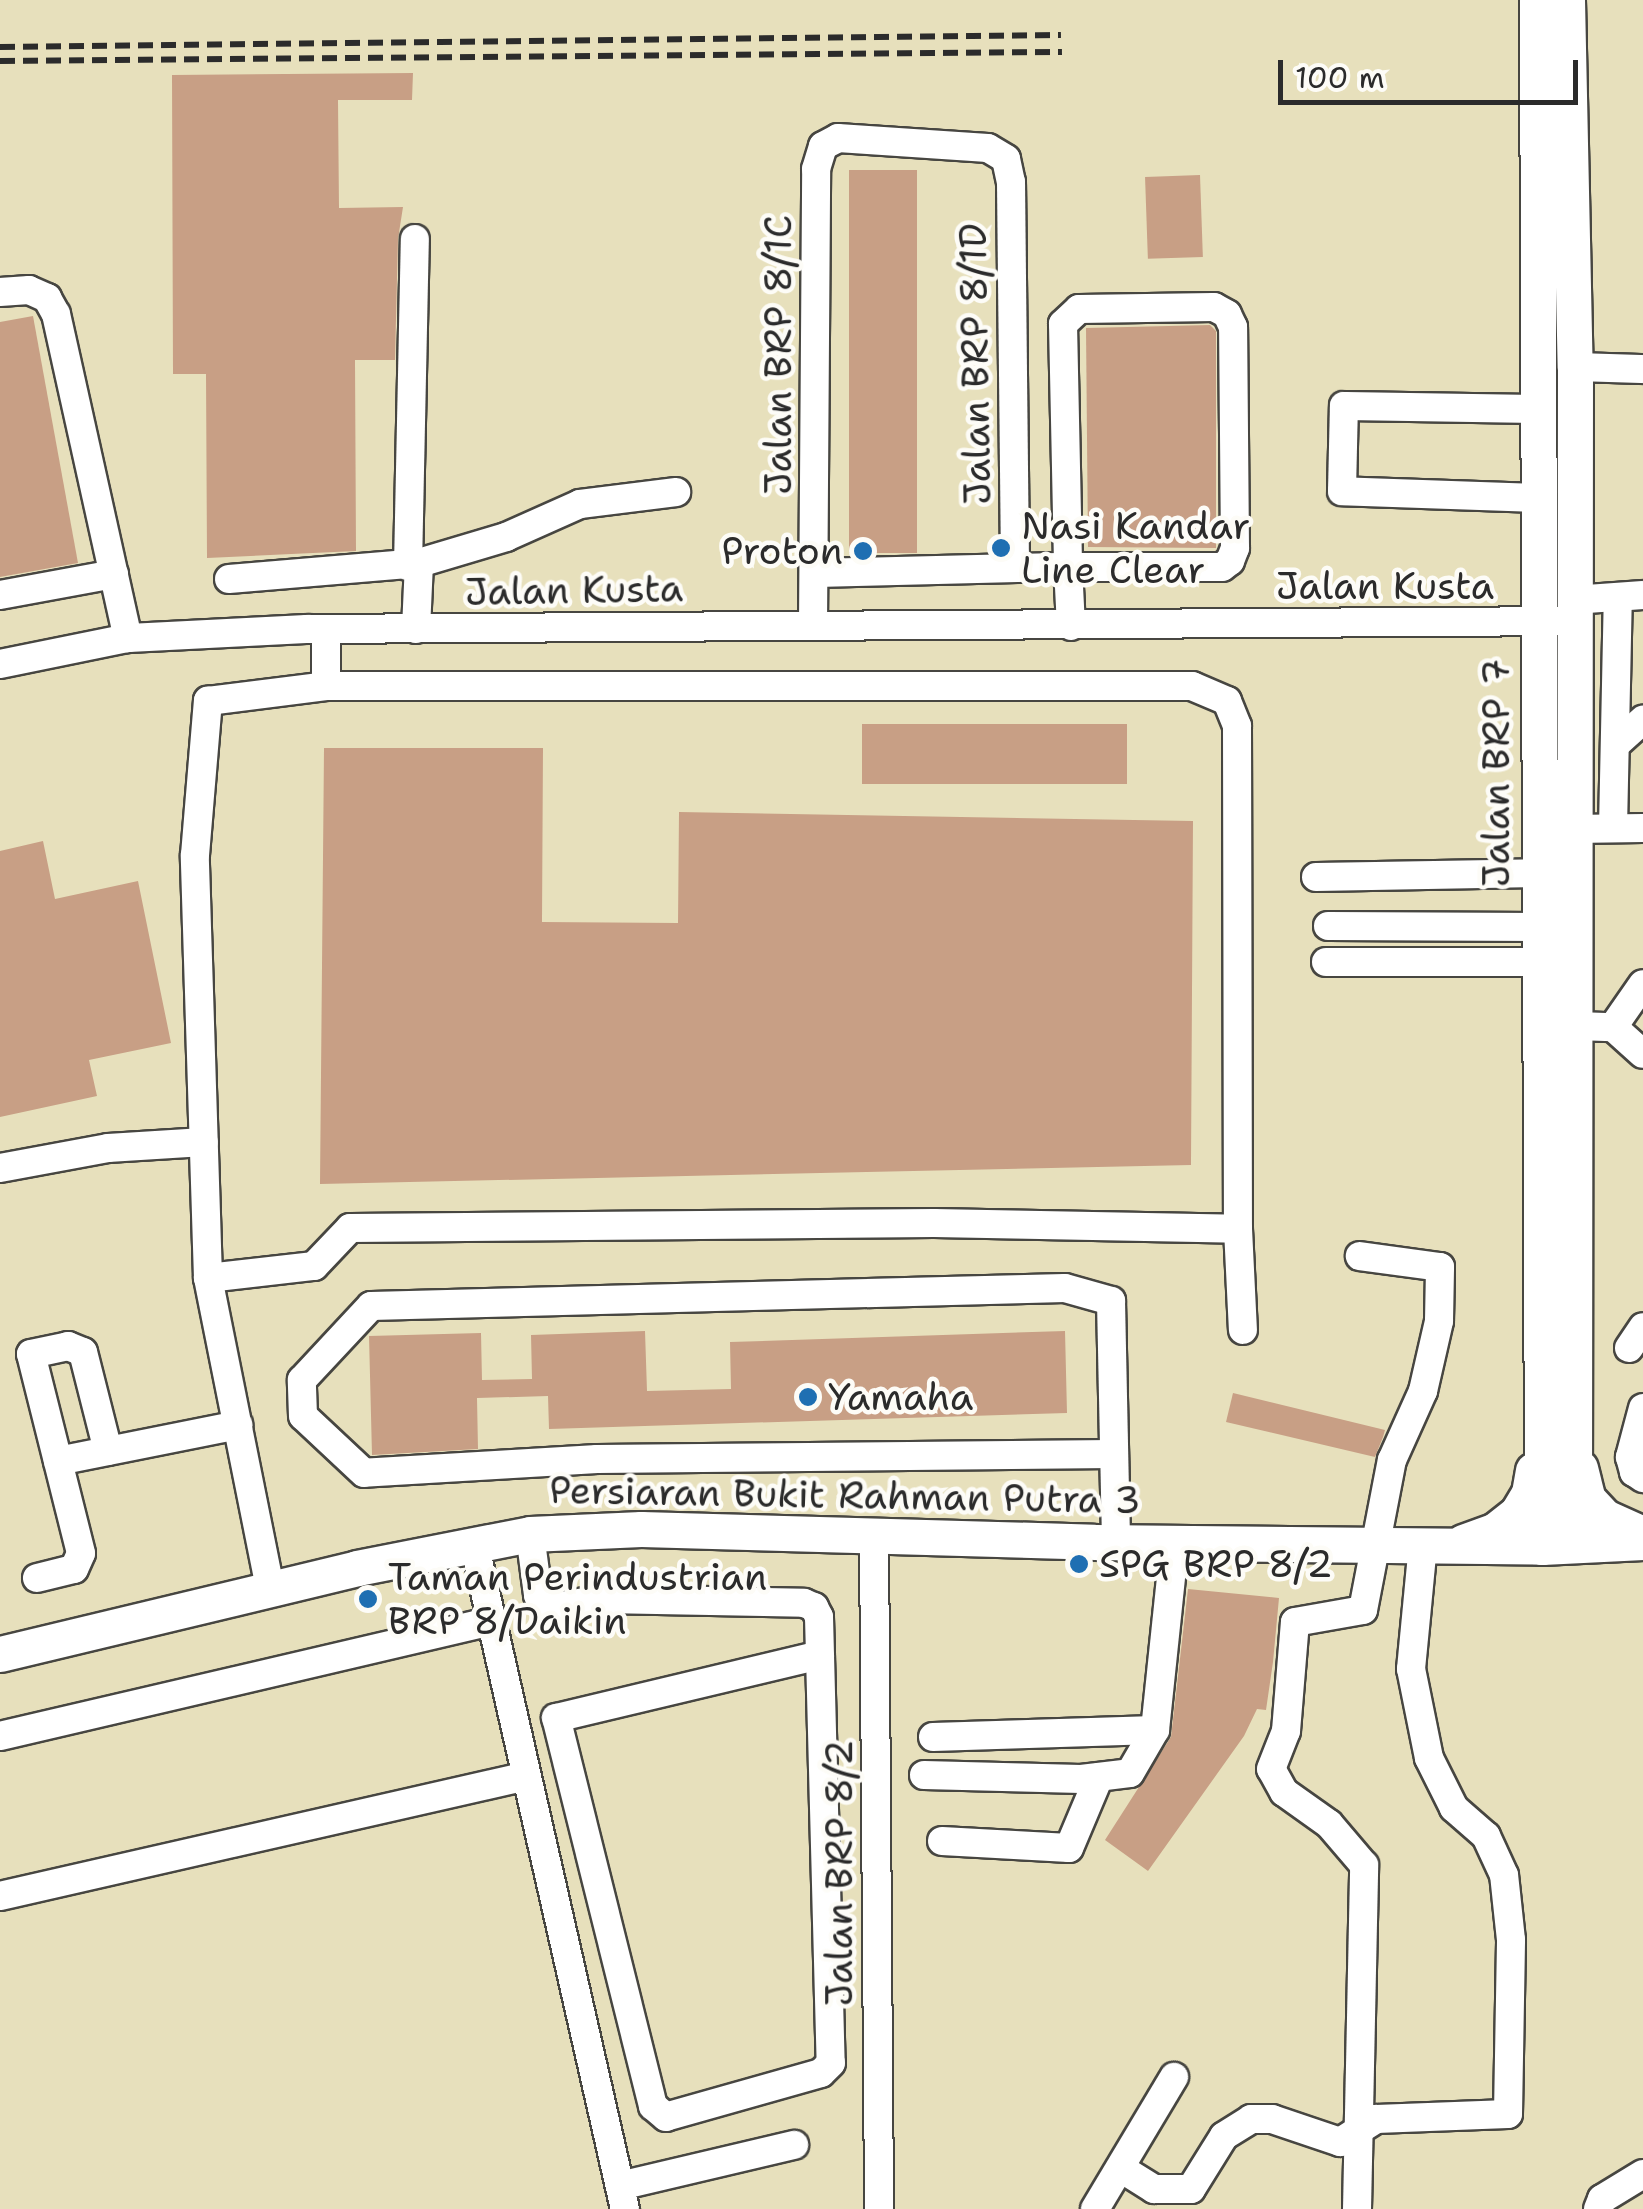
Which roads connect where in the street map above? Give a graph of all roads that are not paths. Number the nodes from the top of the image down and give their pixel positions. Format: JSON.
{"nodes":[{"id":1,"x":1537,"y":0,"type":"edge"},
{"id":2,"x":1567,"y":0,"type":"edge"},
{"id":3,"x":1553,"y":82,"type":"junction"},
{"id":4,"x":823,"y":146,"type":"joint"},
{"id":5,"x":415,"y":239,"type":"dead end"},
{"id":6,"x":0,"y":292,"type":"edge"},
{"id":7,"x":1575,"y":366,"type":"junction"},
{"id":8,"x":1643,"y":369,"type":"edge"},
{"id":9,"x":1538,"y":409,"type":"junction"},
{"id":10,"x":676,"y":492,"type":"dead end"},
{"id":11,"x":1538,"y":498,"type":"junction"},
{"id":12,"x":414,"y":564,"type":"junction"},
{"id":13,"x":1068,"y":567,"type":"junction"},
{"id":14,"x":1015,"y":568,"type":"junction"},
{"id":15,"x":816,"y":573,"type":"junction"},
{"id":16,"x":114,"y":574,"type":"junction"},
{"id":17,"x":230,"y":579,"type":"dead end"},
{"id":18,"x":0,"y":595,"type":"edge"},
{"id":19,"x":1630,"y":596,"type":"edge"},
{"id":20,"x":1561,"y":615,"type":"junction"},
{"id":21,"x":813,"y":625,"type":"junction"},
{"id":22,"x":1071,"y":626,"type":"junction"},
{"id":23,"x":326,"y":630,"type":"junction"},
{"id":24,"x":416,"y":630,"type":"junction"},
{"id":25,"x":128,"y":638,"type":"junction"},
{"id":26,"x":0,"y":664,"type":"edge"},
{"id":27,"x":326,"y":686,"type":"junction"},
{"id":28,"x":1643,"y":720,"type":"edge"},
{"id":29,"x":1615,"y":746,"type":"junction"},
{"id":30,"x":1613,"y":828,"type":"junction"},
{"id":31,"x":1643,"y":828,"type":"edge"},
{"id":32,"x":1573,"y":829,"type":"junction"},
{"id":33,"x":1538,"y":873,"type":"junction"},
{"id":34,"x":1316,"y":877,"type":"dead end"},
{"id":35,"x":1328,"y":926,"type":"dead end"},
{"id":36,"x":1538,"y":927,"type":"junction"},
{"id":37,"x":1326,"y":962,"type":"dead end"},
{"id":38,"x":1538,"y":962,"type":"junction"},
{"id":39,"x":1642,"y":989,"type":"edge"},
{"id":40,"x":1576,"y":1026,"type":"junction"},
{"id":41,"x":1613,"y":1027,"type":"junction"},
{"id":42,"x":1643,"y":1054,"type":"edge"},
{"id":43,"x":204,"y":1142,"type":"junction"},
{"id":44,"x":0,"y":1168,"type":"edge"},
{"id":45,"x":1238,"y":1229,"type":"junction"},
{"id":46,"x":1360,"y":1256,"type":"dead end"},
{"id":47,"x":208,"y":1278,"type":"junction"},
{"id":48,"x":1244,"y":1330,"type":"dead end"},
{"id":49,"x":1643,"y":1408,"type":"edge"},
{"id":50,"x":1573,"y":1423,"type":"junction"},
{"id":51,"x":238,"y":1425,"type":"junction"},
{"id":52,"x":1539,"y":1434,"type":"junction"},
{"id":53,"x":108,"y":1451,"type":"junction"},
{"id":54,"x":1113,"y":1454,"type":"junction"},
{"id":55,"x":58,"y":1461,"type":"junction"},
{"id":56,"x":1643,"y":1478,"type":"edge"},
{"id":57,"x":530,"y":1534,"type":"junction"},
{"id":58,"x":1643,"y":1534,"type":"edge"},
{"id":59,"x":874,"y":1537,"type":"junction"},
{"id":60,"x":1175,"y":1541,"type":"junction"},
{"id":61,"x":1116,"y":1542,"type":"junction"},
{"id":62,"x":1643,"y":1542,"type":"edge"},
{"id":63,"x":474,"y":1543,"type":"junction"},
{"id":64,"x":1376,"y":1544,"type":"junction"},
{"id":65,"x":1438,"y":1545,"type":"junction"},
{"id":66,"x":1558,"y":1546,"type":"junction"},
{"id":67,"x":37,"y":1578,"type":"dead end"},
{"id":68,"x":270,"y":1588,"type":"junction"},
{"id":69,"x":492,"y":1621,"type":"junction"},
{"id":70,"x":0,"y":1654,"type":"edge"},
{"id":71,"x":820,"y":1655,"type":"junction"},
{"id":72,"x":1155,"y":1730,"type":"junction"},
{"id":73,"x":0,"y":1736,"type":"edge"},
{"id":74,"x":932,"y":1737,"type":"dead end"},
{"id":75,"x":527,"y":1776,"type":"junction"},
{"id":76,"x":924,"y":1776,"type":"dead end"},
{"id":77,"x":1099,"y":1777,"type":"junction"},
{"id":78,"x":942,"y":1841,"type":"dead end"},
{"id":79,"x":0,"y":1896,"type":"edge"},
{"id":80,"x":1174,"y":2077,"type":"dead end"},
{"id":81,"x":1360,"y":2127,"type":"junction"},
{"id":82,"x":794,"y":2144,"type":"dead end"},
{"id":83,"x":1122,"y":2169,"type":"junction"},
{"id":84,"x":1643,"y":2174,"type":"edge"},
{"id":85,"x":623,"y":2197,"type":"edge"},
{"id":86,"x":1191,"y":2199,"type":"edge"},
{"id":87,"x":878,"y":2209,"type":"edge"},
{"id":88,"x":1095,"y":2209,"type":"edge"},
{"id":89,"x":1357,"y":2209,"type":"edge"},
{"id":90,"x":1598,"y":2209,"type":"edge"}],
"edges":[{"from":1,"to":3,"type":"main road","name":"Jalan BRP 7"},
{"from":2,"to":3,"type":"main road","name":"Jalan BRP 7"},
{"from":3,"to":7,"type":"main road","name":"Jalan BRP 7"},
{"from":3,"to":9,"type":"main road","name":"Jalan BRP 7"},
{"from":4,"to":14,"type":"street","name":"Jalan BRP 8/1D"},
{"from":4,"to":15,"type":"street","name":"Jalan BRP 8/1C"},
{"from":5,"to":12,"type":"street"},
{"from":6,"to":16,"type":"street"},
{"from":7,"to":8,"type":"street"},
{"from":7,"to":20,"type":"main road","name":"Jalan BRP 7"},
{"from":9,"to":11,"type":"main road","name":"Jalan BRP 7"},
{"from":9,"to":11,"type":"street"},
{"from":10,"to":12,"type":"street"},
{"from":11,"to":20,"type":"main road","name":"Jalan BRP 7"},
{"from":12,"to":17,"type":"street"},
{"from":12,"to":24,"type":"street"},
{"from":13,"to":13,"type":"street"},
{"from":13,"to":14,"type":"street"},
{"from":13,"to":22,"type":"street"},
{"from":14,"to":15,"type":"street"},
{"from":15,"to":21,"type":"street","name":"Jalan BRP 8/1C"},
{"from":16,"to":18,"type":"street"},
{"from":16,"to":25,"type":"street"},
{"from":19,"to":20,"type":"street","name":"Jalan Kusta"},
{"from":19,"to":29,"type":"street"},
{"from":20,"to":22,"type":"street","name":"Jalan Kusta"},
{"from":20,"to":32,"type":"main road","name":"Jalan BRP 7"},
{"from":20,"to":33,"type":"main road","name":"Jalan BRP 7"},
{"from":21,"to":22,"type":"street","name":"Jalan Kusta"},
{"from":21,"to":24,"type":"street","name":"Jalan Kusta"},
{"from":23,"to":24,"type":"street","name":"Jalan Kusta"},
{"from":23,"to":25,"type":"street","name":"Jalan Kusta"},
{"from":23,"to":27,"type":"street"},
{"from":25,"to":26,"type":"street","name":"Jalan Kusta"},
{"from":27,"to":43,"type":"street"},
{"from":27,"to":45,"type":"street"},
{"from":28,"to":29,"type":"street"},
{"from":29,"to":30,"type":"street"},
{"from":30,"to":31,"type":"street"},
{"from":30,"to":32,"type":"street"},
{"from":32,"to":40,"type":"main road","name":"Jalan BRP 7"},
{"from":33,"to":34,"type":"street"},
{"from":33,"to":36,"type":"main road","name":"Jalan BRP 7"},
{"from":35,"to":36,"type":"street"},
{"from":36,"to":38,"type":"main road","name":"Jalan BRP 7"},
{"from":37,"to":38,"type":"street"},
{"from":38,"to":52,"type":"main road","name":"Jalan BRP 7"},
{"from":39,"to":41,"type":"street"},
{"from":40,"to":41,"type":"street"},
{"from":40,"to":50,"type":"main road","name":"Jalan BRP 7"},
{"from":41,"to":42,"type":"street"},
{"from":43,"to":44,"type":"street"},
{"from":43,"to":47,"type":"street"},
{"from":45,"to":47,"type":"street"},
{"from":45,"to":48,"type":"street"},
{"from":46,"to":64,"type":"street"},
{"from":47,"to":51,"type":"street"},
{"from":49,"to":56,"type":"street"},
{"from":50,"to":58,"type":"main road"},
{"from":50,"to":66,"type":"main road","name":"Jalan BRP 7"},
{"from":51,"to":53,"type":"street"},
{"from":51,"to":68,"type":"street"},
{"from":52,"to":65,"type":"main road"},
{"from":52,"to":66,"type":"main road","name":"Jalan BRP 7"},
{"from":53,"to":55,"type":"street"},
{"from":53,"to":55,"type":"street"},
{"from":54,"to":54,"type":"street"},
{"from":54,"to":61,"type":"street"},
{"from":55,"to":67,"type":"street"},
{"from":57,"to":59,"type":"main road","name":"Persiaran Bukit Rahman Putra 3"},
{"from":57,"to":63,"type":"main road","name":"Persiaran Bukit Rahman Putra 3"},
{"from":57,"to":71,"type":"street"},
{"from":59,"to":61,"type":"main road","name":"Persiaran Bukit Rahman Putra 3"},
{"from":59,"to":87,"type":"street","name":"Jalan BRP 8/2"},
{"from":60,"to":61,"type":"main road","name":"Persiaran Bukit Rahman Putra 3"},
{"from":60,"to":64,"type":"main road","name":"Persiaran Bukit Rahman Putra 3"},
{"from":60,"to":72,"type":"street"},
{"from":62,"to":66,"type":"main road","name":"Persiaran Bukit Rahman Putra 3"},
{"from":63,"to":68,"type":"main road","name":"Persiaran Bukit Rahman Putra 3"},
{"from":63,"to":69,"type":"street"},
{"from":64,"to":65,"type":"main road","name":"Persiaran Bukit Rahman Putra 3"},
{"from":64,"to":81,"type":"street"},
{"from":65,"to":66,"type":"main road","name":"Persiaran Bukit Rahman Putra 3"},
{"from":65,"to":81,"type":"street"},
{"from":68,"to":70,"type":"main road","name":"Persiaran Bukit Rahman Putra 3"},
{"from":69,"to":73,"type":"street"},
{"from":69,"to":75,"type":"street"},
{"from":71,"to":71,"type":"street"},
{"from":72,"to":74,"type":"street"},
{"from":72,"to":77,"type":"street"},
{"from":75,"to":79,"type":"street"},
{"from":75,"to":85,"type":"street"},
{"from":76,"to":77,"type":"street"},
{"from":77,"to":78,"type":"street"},
{"from":80,"to":83,"type":"street"},
{"from":81,"to":86,"type":"street"},
{"from":81,"to":89,"type":"street"},
{"from":82,"to":85,"type":"street"},
{"from":83,"to":86,"type":"street"},
{"from":83,"to":88,"type":"street"},
{"from":84,"to":90,"type":"street"}]}
